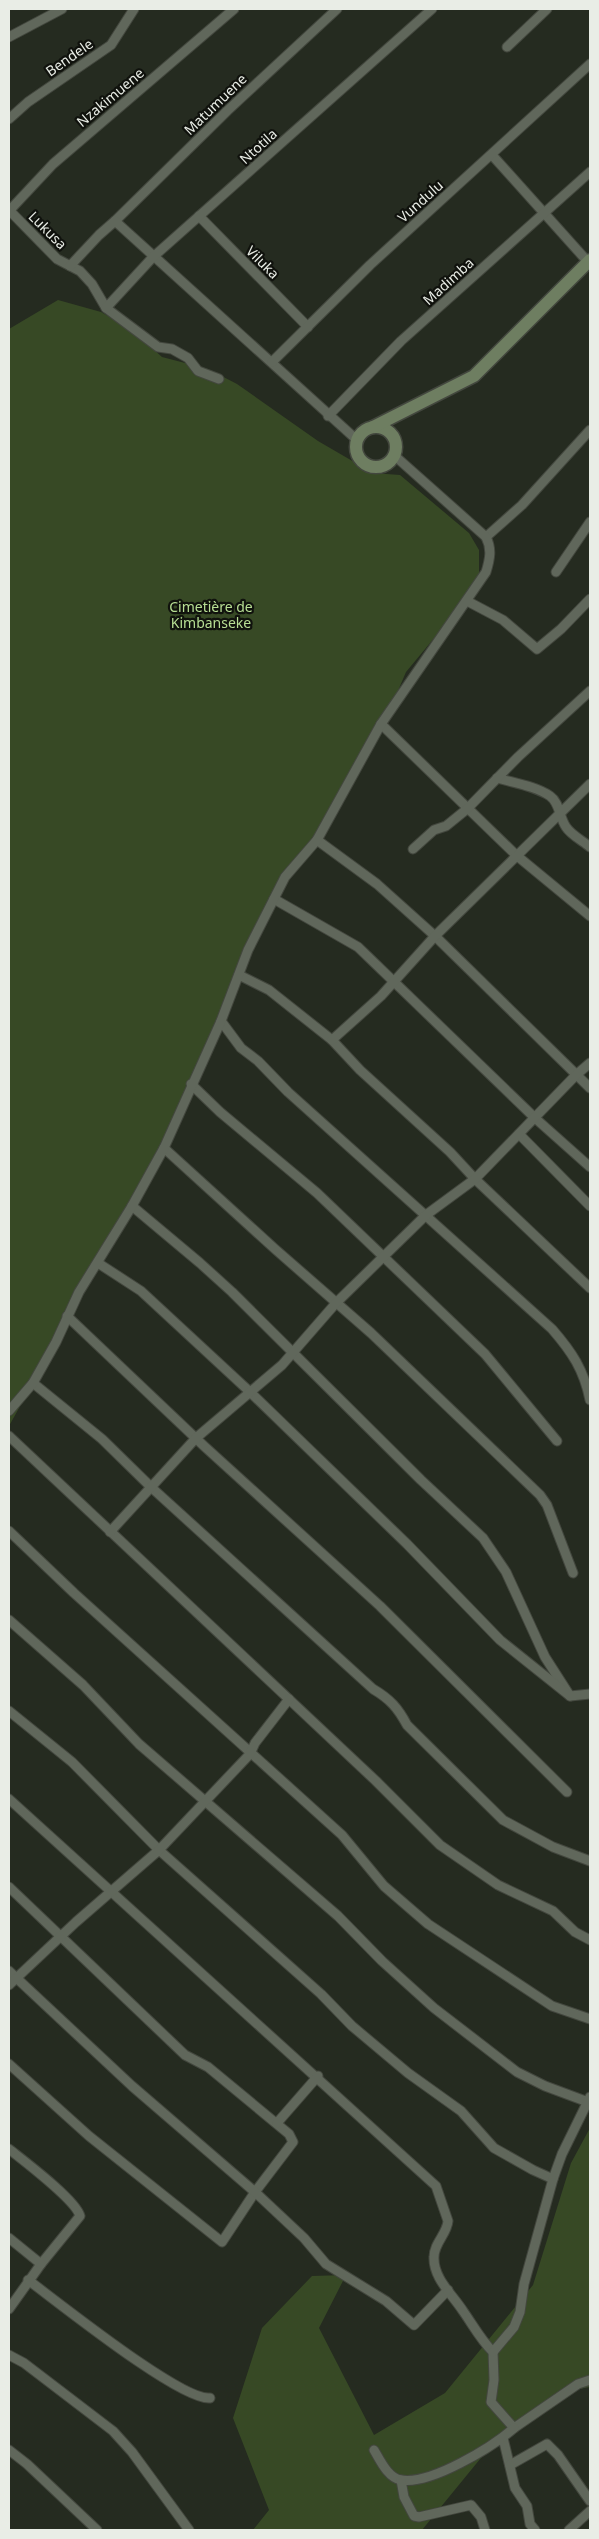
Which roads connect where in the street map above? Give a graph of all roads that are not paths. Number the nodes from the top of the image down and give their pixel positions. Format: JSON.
{"nodes":[{"id":1,"x":62,"y":9,"type":"edge"},
{"id":2,"x":134,"y":9,"type":"edge"},
{"id":3,"x":234,"y":9,"type":"edge"},
{"id":4,"x":337,"y":9,"type":"edge"},
{"id":5,"x":432,"y":9,"type":"edge"},
{"id":6,"x":546,"y":9,"type":"edge"},
{"id":7,"x":9,"y":37,"type":"edge"},
{"id":8,"x":507,"y":47,"type":"dead end"},
{"id":9,"x":590,"y":64,"type":"edge"},
{"id":10,"x":9,"y":119,"type":"edge"},
{"id":11,"x":492,"y":155,"type":"junction"},
{"id":12,"x":590,"y":172,"type":"edge"},
{"id":13,"x":9,"y":211,"type":"edge"},
{"id":14,"x":544,"y":213,"type":"junction"},
{"id":15,"x":199,"y":216,"type":"junction"},
{"id":16,"x":115,"y":221,"type":"junction"},
{"id":17,"x":153,"y":257,"type":"junction"},
{"id":18,"x":589,"y":261,"type":"edge"},
{"id":19,"x":70,"y":266,"type":"junction"},
{"id":20,"x":106,"y":308,"type":"junction"},
{"id":21,"x":308,"y":327,"type":"junction"},
{"id":22,"x":272,"y":362,"type":"junction"},
{"id":23,"x":220,"y":379,"type":"dead end"},
{"id":24,"x":401,"y":411,"type":"junction"},
{"id":25,"x":328,"y":416,"type":"junction"},
{"id":26,"x":373,"y":427,"type":"junction"},
{"id":27,"x":588,"y":436,"type":"edge"},
{"id":28,"x":394,"y":437,"type":"junction"},
{"id":29,"x":357,"y":440,"type":"junction"},
{"id":30,"x":395,"y":456,"type":"junction"},
{"id":31,"x":590,"y":522,"type":"edge"},
{"id":32,"x":486,"y":537,"type":"junction"},
{"id":33,"x":556,"y":572,"type":"dead end"},
{"id":34,"x":590,"y":599,"type":"edge"},
{"id":35,"x":468,"y":601,"type":"junction"},
{"id":36,"x":590,"y":691,"type":"edge"},
{"id":37,"x":381,"y":724,"type":"junction"},
{"id":38,"x":497,"y":778,"type":"junction"},
{"id":39,"x":590,"y":784,"type":"edge"},
{"id":40,"x":467,"y":809,"type":"junction"},
{"id":41,"x":560,"y":816,"type":"junction"},
{"id":42,"x":317,"y":840,"type":"junction"},
{"id":43,"x":590,"y":847,"type":"edge"},
{"id":44,"x":413,"y":849,"type":"dead end"},
{"id":45,"x":516,"y":856,"type":"junction"},
{"id":46,"x":274,"y":899,"type":"junction"},
{"id":47,"x":590,"y":916,"type":"edge"},
{"id":48,"x":435,"y":936,"type":"junction"},
{"id":49,"x":239,"y":975,"type":"junction"},
{"id":50,"x":395,"y":981,"type":"junction"},
{"id":51,"x":221,"y":1021,"type":"junction"},
{"id":52,"x":332,"y":1040,"type":"junction"},
{"id":53,"x":590,"y":1063,"type":"edge"},
{"id":54,"x":576,"y":1075,"type":"junction"},
{"id":55,"x":191,"y":1084,"type":"junction"},
{"id":56,"x":590,"y":1088,"type":"edge"},
{"id":57,"x":535,"y":1118,"type":"junction"},
{"id":58,"x":519,"y":1134,"type":"junction"},
{"id":59,"x":164,"y":1148,"type":"junction"},
{"id":60,"x":590,"y":1167,"type":"edge"},
{"id":61,"x":475,"y":1179,"type":"junction"},
{"id":62,"x":132,"y":1206,"type":"junction"},
{"id":63,"x":590,"y":1206,"type":"edge"},
{"id":64,"x":426,"y":1215,"type":"junction"},
{"id":65,"x":384,"y":1257,"type":"junction"},
{"id":66,"x":98,"y":1263,"type":"junction"},
{"id":67,"x":590,"y":1288,"type":"edge"},
{"id":68,"x":336,"y":1303,"type":"junction"},
{"id":69,"x":67,"y":1316,"type":"junction"},
{"id":70,"x":294,"y":1354,"type":"junction"},
{"id":71,"x":33,"y":1383,"type":"junction"},
{"id":72,"x":249,"y":1391,"type":"junction"},
{"id":73,"x":590,"y":1400,"type":"edge"},
{"id":74,"x":9,"y":1411,"type":"edge"},
{"id":75,"x":9,"y":1436,"type":"edge"},
{"id":76,"x":196,"y":1438,"type":"junction"},
{"id":77,"x":556,"y":1441,"type":"dead end"},
{"id":78,"x":152,"y":1488,"type":"junction"},
{"id":79,"x":9,"y":1532,"type":"edge"},
{"id":80,"x":110,"y":1532,"type":"junction"},
{"id":81,"x":573,"y":1572,"type":"dead end"},
{"id":82,"x":9,"y":1620,"type":"edge"},
{"id":83,"x":590,"y":1694,"type":"edge"},
{"id":84,"x":570,"y":1696,"type":"junction"},
{"id":85,"x":289,"y":1699,"type":"junction"},
{"id":86,"x":9,"y":1712,"type":"edge"},
{"id":87,"x":250,"y":1754,"type":"junction"},
{"id":88,"x":567,"y":1792,"type":"dead end"},
{"id":89,"x":9,"y":1799,"type":"edge"},
{"id":90,"x":207,"y":1801,"type":"junction"},
{"id":91,"x":159,"y":1850,"type":"junction"},
{"id":92,"x":590,"y":1860,"type":"edge"},
{"id":93,"x":9,"y":1887,"type":"edge"},
{"id":94,"x":114,"y":1892,"type":"junction"},
{"id":95,"x":59,"y":1937,"type":"junction"},
{"id":96,"x":590,"y":1940,"type":"edge"},
{"id":97,"x":9,"y":1971,"type":"edge"},
{"id":98,"x":16,"y":1978,"type":"junction"},
{"id":99,"x":9,"y":1985,"type":"edge"},
{"id":100,"x":590,"y":2018,"type":"edge"},
{"id":101,"x":9,"y":2064,"type":"edge"},
{"id":102,"x":318,"y":2076,"type":"junction"},
{"id":103,"x":589,"y":2100,"type":"edge"},
{"id":104,"x":276,"y":2123,"type":"junction"},
{"id":105,"x":9,"y":2149,"type":"edge"},
{"id":106,"x":554,"y":2179,"type":"junction"},
{"id":107,"x":255,"y":2192,"type":"junction"},
{"id":108,"x":9,"y":2238,"type":"edge"},
{"id":109,"x":40,"y":2264,"type":"junction"},
{"id":110,"x":28,"y":2280,"type":"junction"},
{"id":111,"x":448,"y":2290,"type":"junction"},
{"id":112,"x":9,"y":2309,"type":"edge"},
{"id":113,"x":492,"y":2352,"type":"junction"},
{"id":114,"x":9,"y":2356,"type":"edge"},
{"id":115,"x":590,"y":2380,"type":"edge"},
{"id":116,"x":210,"y":2398,"type":"dead end"},
{"id":117,"x":514,"y":2428,"type":"junction"},
{"id":118,"x":503,"y":2438,"type":"junction"},
{"id":119,"x":9,"y":2450,"type":"edge"},
{"id":120,"x":374,"y":2450,"type":"dead end"},
{"id":121,"x":510,"y":2465,"type":"junction"},
{"id":122,"x":402,"y":2480,"type":"junction"},
{"id":123,"x":590,"y":2501,"type":"edge"},
{"id":124,"x":590,"y":2511,"type":"edge"},
{"id":125,"x":96,"y":2530,"type":"edge"},
{"id":126,"x":189,"y":2530,"type":"edge"},
{"id":127,"x":485,"y":2530,"type":"edge"},
{"id":128,"x":535,"y":2530,"type":"edge"},
{"id":129,"x":569,"y":2530,"type":"edge"}],
"edges":[{"from":1,"to":7,"type":"street"},
{"from":2,"to":10,"type":"street","name":"Bendele"},
{"from":3,"to":13,"type":"street","name":"Nzakimuene"},
{"from":4,"to":16,"type":"street","name":"Matumuene"},
{"from":5,"to":15,"type":"street","name":"Ntotila"},
{"from":6,"to":8,"type":"street"},
{"from":9,"to":11,"type":"street","name":"Vundulu"},
{"from":11,"to":14,"type":"street"},
{"from":11,"to":21,"type":"street","name":"Vundulu"},
{"from":12,"to":14,"type":"street","name":"Madimba"},
{"from":13,"to":19,"type":"street","name":"Lukusa"},
{"from":14,"to":18,"type":"street"},
{"from":14,"to":25,"type":"street","name":"Madimba"},
{"from":15,"to":17,"type":"street","name":"Ntotila"},
{"from":15,"to":21,"type":"street","name":"Viluka"},
{"from":16,"to":17,"type":"street"},
{"from":16,"to":19,"type":"street","name":"Matumuene"},
{"from":17,"to":20,"type":"street","name":"Ntotila"},
{"from":17,"to":22,"type":"street"},
{"from":18,"to":24,"type":"street"},
{"from":19,"to":20,"type":"street","name":"Lukusa"},
{"from":20,"to":23,"type":"street"},
{"from":21,"to":22,"type":"street","name":"Vundulu"},
{"from":22,"to":25,"type":"street"},
{"from":24,"to":26,"type":"street"},
{"from":24,"to":28,"type":"street"},
{"from":25,"to":29,"type":"street"},
{"from":26,"to":28,"type":"street"},
{"from":26,"to":29,"type":"street"},
{"from":27,"to":32,"type":"street"},
{"from":28,"to":30,"type":"street"},
{"from":29,"to":30,"type":"street"},
{"from":30,"to":32,"type":"street"},
{"from":31,"to":33,"type":"street"},
{"from":32,"to":35,"type":"street"},
{"from":34,"to":35,"type":"street"},
{"from":35,"to":37,"type":"street"},
{"from":36,"to":38,"type":"street"},
{"from":37,"to":40,"type":"street"},
{"from":37,"to":42,"type":"street"},
{"from":38,"to":40,"type":"street"},
{"from":38,"to":41,"type":"street"},
{"from":39,"to":41,"type":"street"},
{"from":40,"to":44,"type":"street"},
{"from":40,"to":45,"type":"street"},
{"from":41,"to":43,"type":"street"},
{"from":41,"to":45,"type":"street"},
{"from":42,"to":46,"type":"street"},
{"from":42,"to":48,"type":"street"},
{"from":45,"to":47,"type":"street"},
{"from":45,"to":48,"type":"street"},
{"from":46,"to":49,"type":"street"},
{"from":46,"to":50,"type":"street"},
{"from":48,"to":50,"type":"street"},
{"from":48,"to":54,"type":"street"},
{"from":49,"to":51,"type":"street"},
{"from":49,"to":52,"type":"street"},
{"from":50,"to":52,"type":"street"},
{"from":50,"to":57,"type":"street"},
{"from":51,"to":55,"type":"street"},
{"from":51,"to":64,"type":"street"},
{"from":52,"to":61,"type":"street"},
{"from":53,"to":54,"type":"street"},
{"from":54,"to":56,"type":"street"},
{"from":54,"to":57,"type":"street"},
{"from":55,"to":59,"type":"street"},
{"from":55,"to":65,"type":"street"},
{"from":57,"to":58,"type":"street"},
{"from":57,"to":60,"type":"street"},
{"from":58,"to":61,"type":"street"},
{"from":58,"to":63,"type":"street"},
{"from":59,"to":62,"type":"street"},
{"from":59,"to":68,"type":"street"},
{"from":61,"to":64,"type":"street"},
{"from":61,"to":67,"type":"street"},
{"from":62,"to":66,"type":"street"},
{"from":62,"to":70,"type":"street"},
{"from":64,"to":65,"type":"street"},
{"from":64,"to":73,"type":"street"},
{"from":65,"to":68,"type":"street"},
{"from":65,"to":77,"type":"street"},
{"from":66,"to":69,"type":"street"},
{"from":66,"to":72,"type":"street"},
{"from":68,"to":70,"type":"street"},
{"from":68,"to":81,"type":"street"},
{"from":69,"to":71,"type":"street"},
{"from":69,"to":76,"type":"street"},
{"from":70,"to":72,"type":"street"},
{"from":70,"to":84,"type":"street"},
{"from":71,"to":74,"type":"street"},
{"from":71,"to":78,"type":"street"},
{"from":72,"to":76,"type":"street"},
{"from":72,"to":84,"type":"street"},
{"from":75,"to":80,"type":"street"},
{"from":76,"to":78,"type":"street"},
{"from":76,"to":88,"type":"street"},
{"from":78,"to":80,"type":"street"},
{"from":78,"to":92,"type":"street"},
{"from":79,"to":87,"type":"street"},
{"from":80,"to":85,"type":"street"},
{"from":82,"to":90,"type":"street"},
{"from":83,"to":84,"type":"street"},
{"from":85,"to":87,"type":"street"},
{"from":85,"to":96,"type":"street"},
{"from":86,"to":91,"type":"street"},
{"from":87,"to":90,"type":"street"},
{"from":87,"to":100,"type":"street"},
{"from":89,"to":94,"type":"street"},
{"from":90,"to":91,"type":"street"},
{"from":90,"to":103,"type":"street"},
{"from":91,"to":94,"type":"street"},
{"from":91,"to":106,"type":"street"},
{"from":93,"to":95,"type":"street"},
{"from":94,"to":95,"type":"street"},
{"from":94,"to":102,"type":"street"},
{"from":95,"to":98,"type":"street"},
{"from":95,"to":104,"type":"street"},
{"from":97,"to":98,"type":"street"},
{"from":98,"to":99,"type":"street"},
{"from":98,"to":107,"type":"street"},
{"from":101,"to":107,"type":"street"},
{"from":102,"to":104,"type":"street"},
{"from":102,"to":111,"type":"street"},
{"from":103,"to":106,"type":"street"},
{"from":104,"to":107,"type":"street"},
{"from":105,"to":109,"type":"street"},
{"from":106,"to":113,"type":"street"},
{"from":107,"to":111,"type":"street"},
{"from":108,"to":109,"type":"street"},
{"from":109,"to":110,"type":"street"},
{"from":110,"to":112,"type":"street"},
{"from":110,"to":116,"type":"street"},
{"from":111,"to":113,"type":"street"},
{"from":113,"to":117,"type":"street"},
{"from":114,"to":126,"type":"street"},
{"from":115,"to":117,"type":"street"},
{"from":117,"to":118,"type":"street"},
{"from":118,"to":121,"type":"street"},
{"from":118,"to":122,"type":"street"},
{"from":119,"to":125,"type":"street"},
{"from":120,"to":122,"type":"street"},
{"from":121,"to":123,"type":"street"},
{"from":121,"to":128,"type":"street"},
{"from":122,"to":127,"type":"street"},
{"from":124,"to":129,"type":"street"}]}
